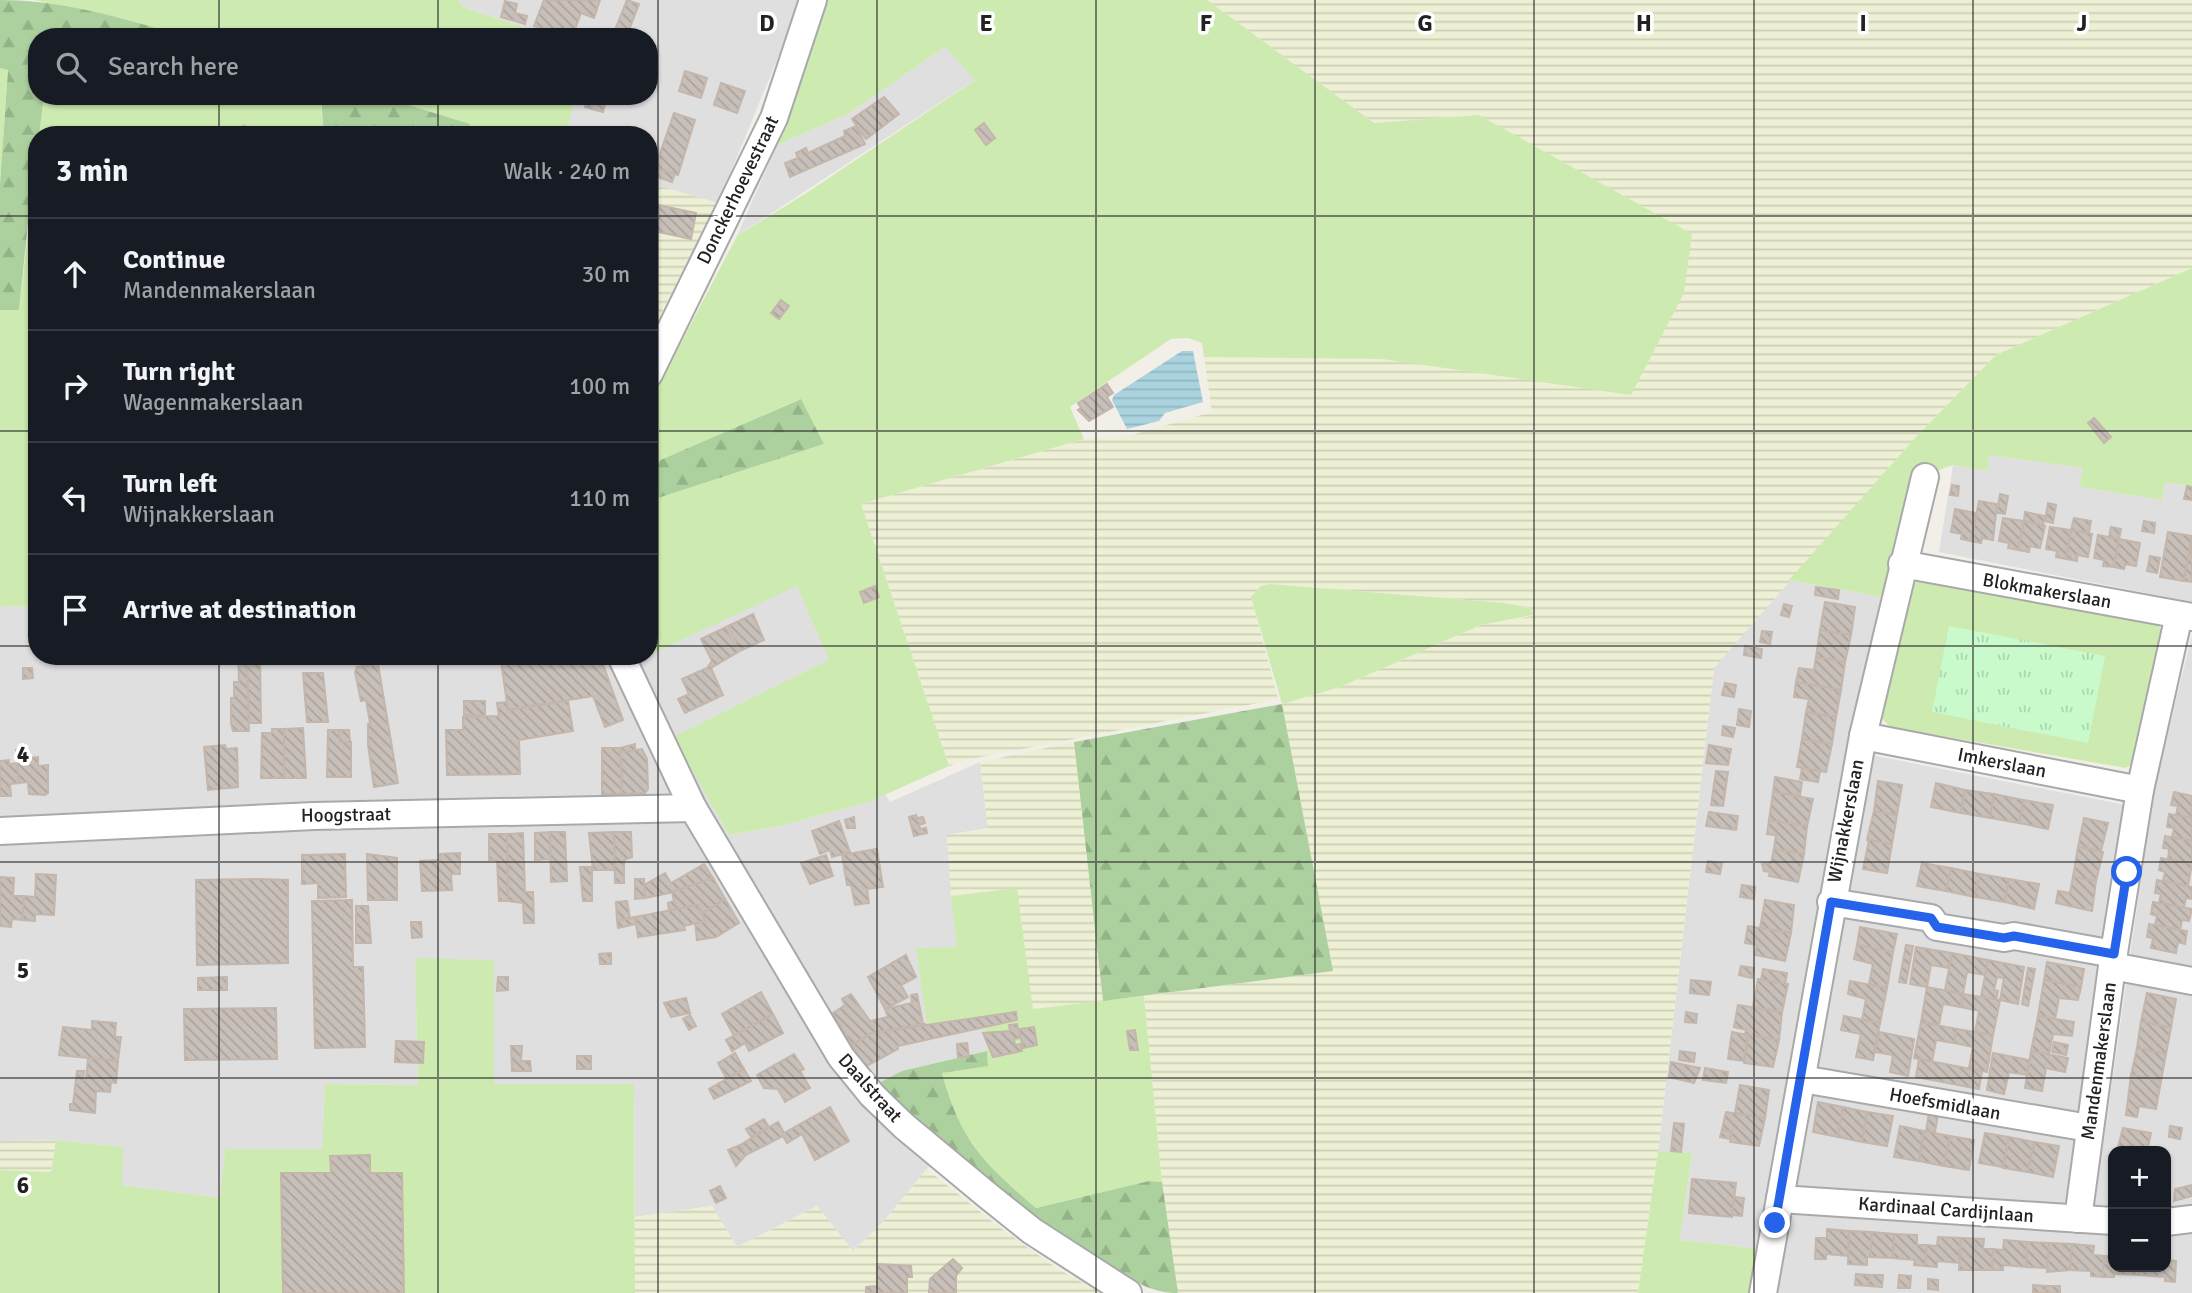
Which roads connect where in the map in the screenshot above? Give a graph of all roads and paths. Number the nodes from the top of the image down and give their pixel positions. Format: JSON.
{"nodes":[{"id":1,"x":813,"y":0,"type":"edge"},
{"id":2,"x":658,"y":356,"type":"edge"},
{"id":3,"x":1925,"y":477,"type":"dead end"},
{"id":4,"x":1902,"y":564,"type":"junction"},
{"id":5,"x":2186,"y":616,"type":"edge"},
{"id":6,"x":625,"y":665,"type":"edge"},
{"id":7,"x":1863,"y":736,"type":"junction"},
{"id":8,"x":2140,"y":790,"type":"junction"},
{"id":9,"x":693,"y":808,"type":"junction"},
{"id":10,"x":0,"y":831,"type":"edge"},
{"id":11,"x":1831,"y":902,"type":"junction"},
{"id":12,"x":2113,"y":960,"type":"junction"},
{"id":13,"x":2192,"y":981,"type":"edge"},
{"id":14,"x":1802,"y":1079,"type":"junction"},
{"id":15,"x":2089,"y":1128,"type":"junction"},
{"id":16,"x":1780,"y":1199,"type":"junction"},
{"id":17,"x":2078,"y":1219,"type":"junction"},
{"id":18,"x":2192,"y":1219,"type":"edge"},
{"id":19,"x":2108,"y":1221,"type":"edge"},
{"id":20,"x":2171,"y":1221,"type":"edge"},
{"id":21,"x":1128,"y":1293,"type":"edge"},
{"id":22,"x":1763,"y":1293,"type":"edge"}],
"edges":[{"from":1,"to":2,"type":"street","name":"Donckerhoevestraat"},
{"from":3,"to":4,"type":"street","name":"Wijnakkerslaan"},
{"from":4,"to":5,"type":"street","name":"Blokmakerslaan"},
{"from":4,"to":7,"type":"street","name":"Wijnakkerslaan"},
{"from":5,"to":8,"type":"street","name":"Mandenmakerslaan"},
{"from":6,"to":9,"type":"street"},
{"from":7,"to":8,"type":"street","name":"Imkerslaan"},
{"from":7,"to":11,"type":"street","name":"Wijnakkerslaan"},
{"from":8,"to":12,"type":"street","name":"Mandenmakerslaan"},
{"from":9,"to":10,"type":"street","name":"Hoogstraat"},
{"from":9,"to":21,"type":"street","name":"Daalstraat"},
{"from":11,"to":12,"type":"street"},
{"from":11,"to":14,"type":"street","name":"Wijnakkerslaan"},
{"from":12,"to":13,"type":"street"},
{"from":12,"to":15,"type":"street","name":"Mandenmakerslaan"},
{"from":14,"to":15,"type":"street","name":"Hoefsmidlaan"},
{"from":14,"to":16,"type":"street","name":"Wijnakkerslaan"},
{"from":15,"to":17,"type":"street","name":"Mandenmakerslaan"},
{"from":16,"to":17,"type":"street","name":"Kardinaal Cardijnlaan"},
{"from":16,"to":22,"type":"street","name":"Wijnakkerslaan"},
{"from":17,"to":19,"type":"street","name":"Kardinaal Cardijnlaan"},
{"from":18,"to":20,"type":"street"}]}
